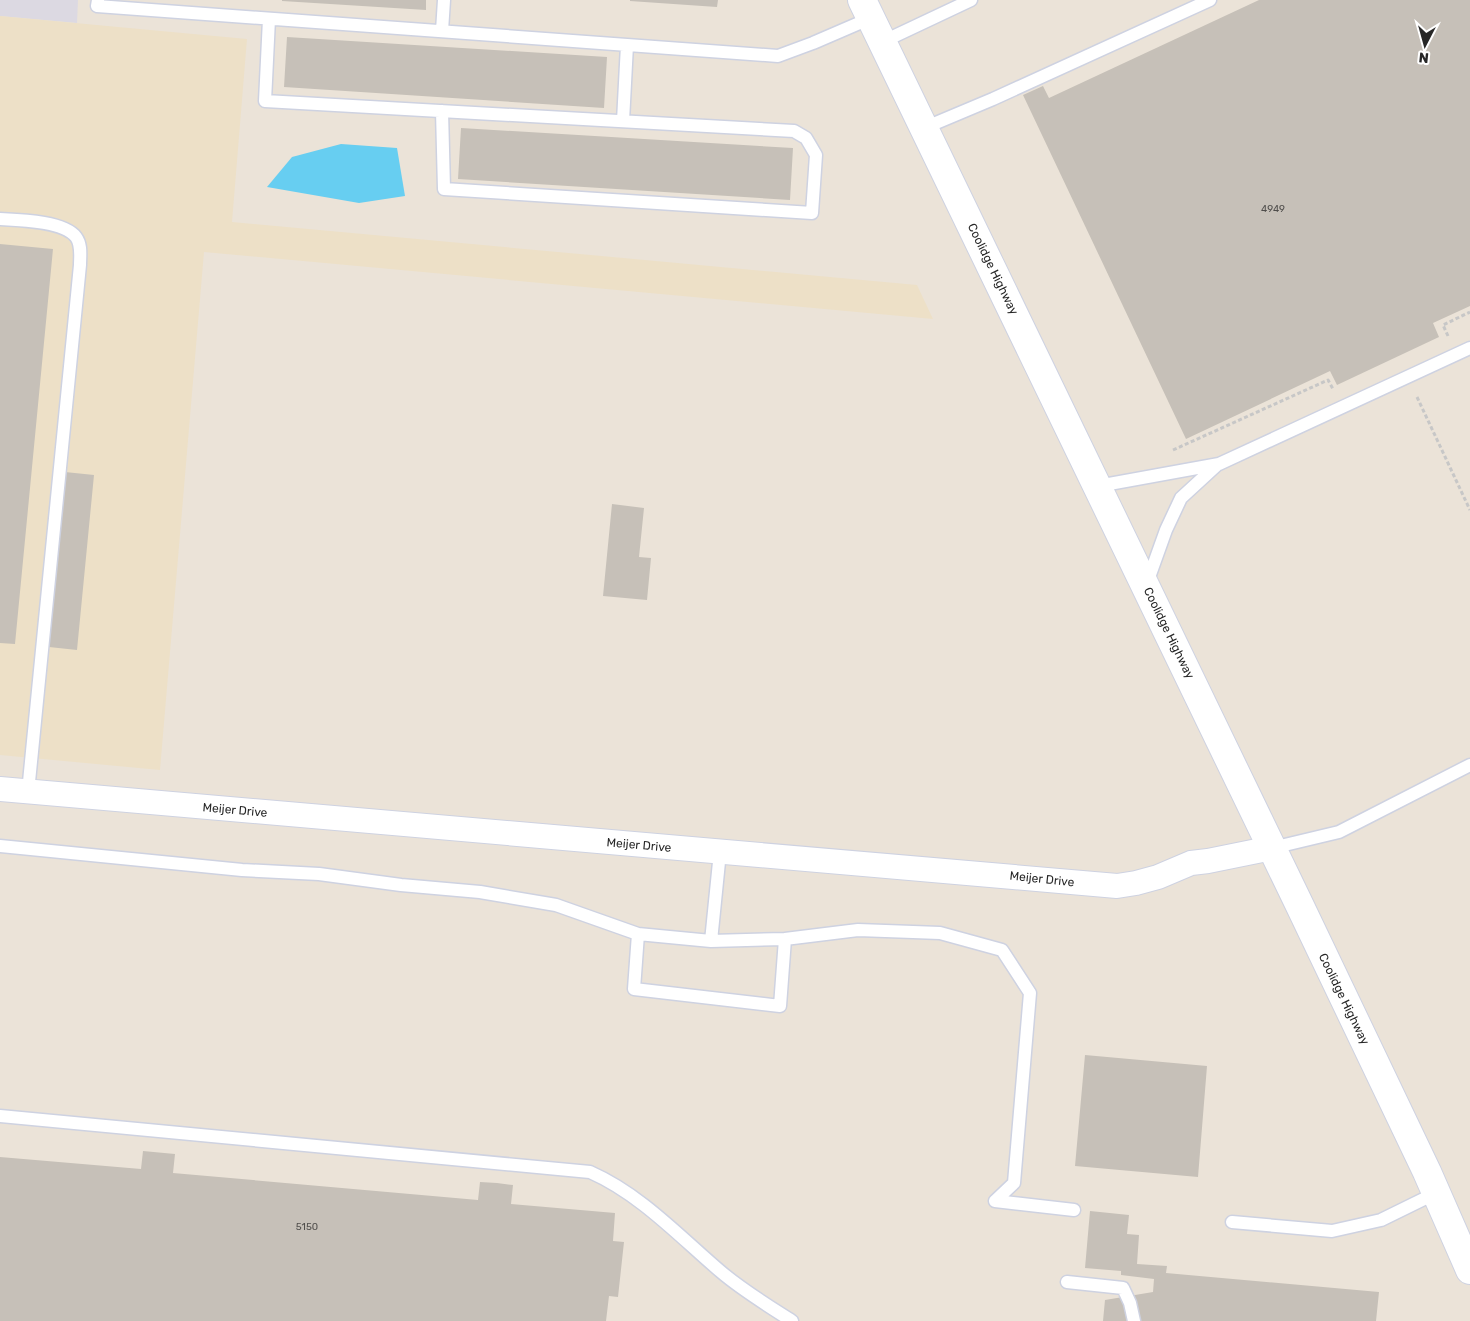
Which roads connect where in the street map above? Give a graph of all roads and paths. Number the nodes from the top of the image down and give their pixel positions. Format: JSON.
{"nodes":[{"id":1,"x":98,"y":0,"type":"edge"},
{"id":2,"x":444,"y":0,"type":"edge"},
{"id":3,"x":971,"y":0,"type":"edge"},
{"id":4,"x":1210,"y":0,"type":"edge"},
{"id":5,"x":269,"y":19,"type":"junction"},
{"id":6,"x":872,"y":20,"type":"edge"},
{"id":7,"x":442,"y":31,"type":"junction"},
{"id":8,"x":627,"y":45,"type":"junction"},
{"id":9,"x":442,"y":111,"type":"junction"},
{"id":10,"x":623,"y":121,"type":"junction"},
{"id":11,"x":924,"y":128,"type":"junction"},
{"id":12,"x":0,"y":219,"type":"edge"},
{"id":13,"x":1470,"y":312,"type":"edge"},
{"id":14,"x":1448,"y":337,"type":"dead end"},
{"id":15,"x":1470,"y":348,"type":"edge"},
{"id":16,"x":1334,"y":392,"type":"dead end"},
{"id":17,"x":1417,"y":397,"type":"dead end"},
{"id":18,"x":1170,"y":452,"type":"dead end"},
{"id":19,"x":1218,"y":464,"type":"junction"},
{"id":20,"x":1098,"y":486,"type":"junction"},
{"id":21,"x":1470,"y":510,"type":"edge"},
{"id":22,"x":1146,"y":586,"type":"junction"},
{"id":23,"x":1470,"y":765,"type":"edge"},
{"id":24,"x":0,"y":789,"type":"edge"},
{"id":25,"x":28,"y":792,"type":"junction"},
{"id":26,"x":0,"y":846,"type":"edge"},
{"id":27,"x":1272,"y":848,"type":"junction"},
{"id":28,"x":720,"y":852,"type":"junction"},
{"id":29,"x":638,"y":934,"type":"junction"},
{"id":30,"x":785,"y":939,"type":"junction"},
{"id":31,"x":710,"y":941,"type":"junction"},
{"id":32,"x":0,"y":1116,"type":"edge"},
{"id":33,"x":1436,"y":1193,"type":"junction"},
{"id":34,"x":1074,"y":1210,"type":"dead end"},
{"id":35,"x":1232,"y":1222,"type":"dead end"},
{"id":36,"x":1470,"y":1270,"type":"edge"},
{"id":37,"x":1067,"y":1282,"type":"dead end"},
{"id":38,"x":792,"y":1321,"type":"edge"},
{"id":39,"x":1134,"y":1321,"type":"edge"}],
"edges":[{"from":1,"to":5,"type":"lane"},
{"from":2,"to":7,"type":"lane"},
{"from":3,"to":6,"type":"lane"},
{"from":4,"to":11,"type":"lane"},
{"from":5,"to":7,"type":"lane"},
{"from":5,"to":9,"type":"lane"},
{"from":6,"to":8,"type":"lane"},
{"from":6,"to":11,"type":"main road","name":"Coolidge Highway"},
{"from":7,"to":8,"type":"lane"},
{"from":8,"to":10,"type":"lane"},
{"from":9,"to":10,"type":"lane"},
{"from":9,"to":10,"type":"lane"},
{"from":11,"to":20,"type":"main road","name":"Coolidge Highway"},
{"from":12,"to":25,"type":"lane"},
{"from":13,"to":14,"type":"path"},
{"from":15,"to":19,"type":"lane"},
{"from":16,"to":18,"type":"path"},
{"from":17,"to":21,"type":"path"},
{"from":19,"to":20,"type":"lane"},
{"from":19,"to":22,"type":"lane"},
{"from":20,"to":22,"type":"main road","name":"Coolidge Highway"},
{"from":22,"to":27,"type":"main road","name":"Coolidge Highway"},
{"from":23,"to":27,"type":"lane"},
{"from":24,"to":25,"type":"street","name":"Meijer Drive"},
{"from":25,"to":28,"type":"street","name":"Meijer Drive"},
{"from":26,"to":29,"type":"lane"},
{"from":27,"to":28,"type":"street","name":"Meijer Drive"},
{"from":27,"to":33,"type":"main road","name":"Coolidge Highway"},
{"from":28,"to":31,"type":"lane"},
{"from":29,"to":30,"type":"lane"},
{"from":29,"to":31,"type":"lane"},
{"from":30,"to":31,"type":"lane"},
{"from":30,"to":34,"type":"lane"},
{"from":32,"to":38,"type":"lane"},
{"from":33,"to":35,"type":"lane"},
{"from":33,"to":36,"type":"main road","name":"Coolidge Highway"},
{"from":37,"to":39,"type":"lane"}]}
